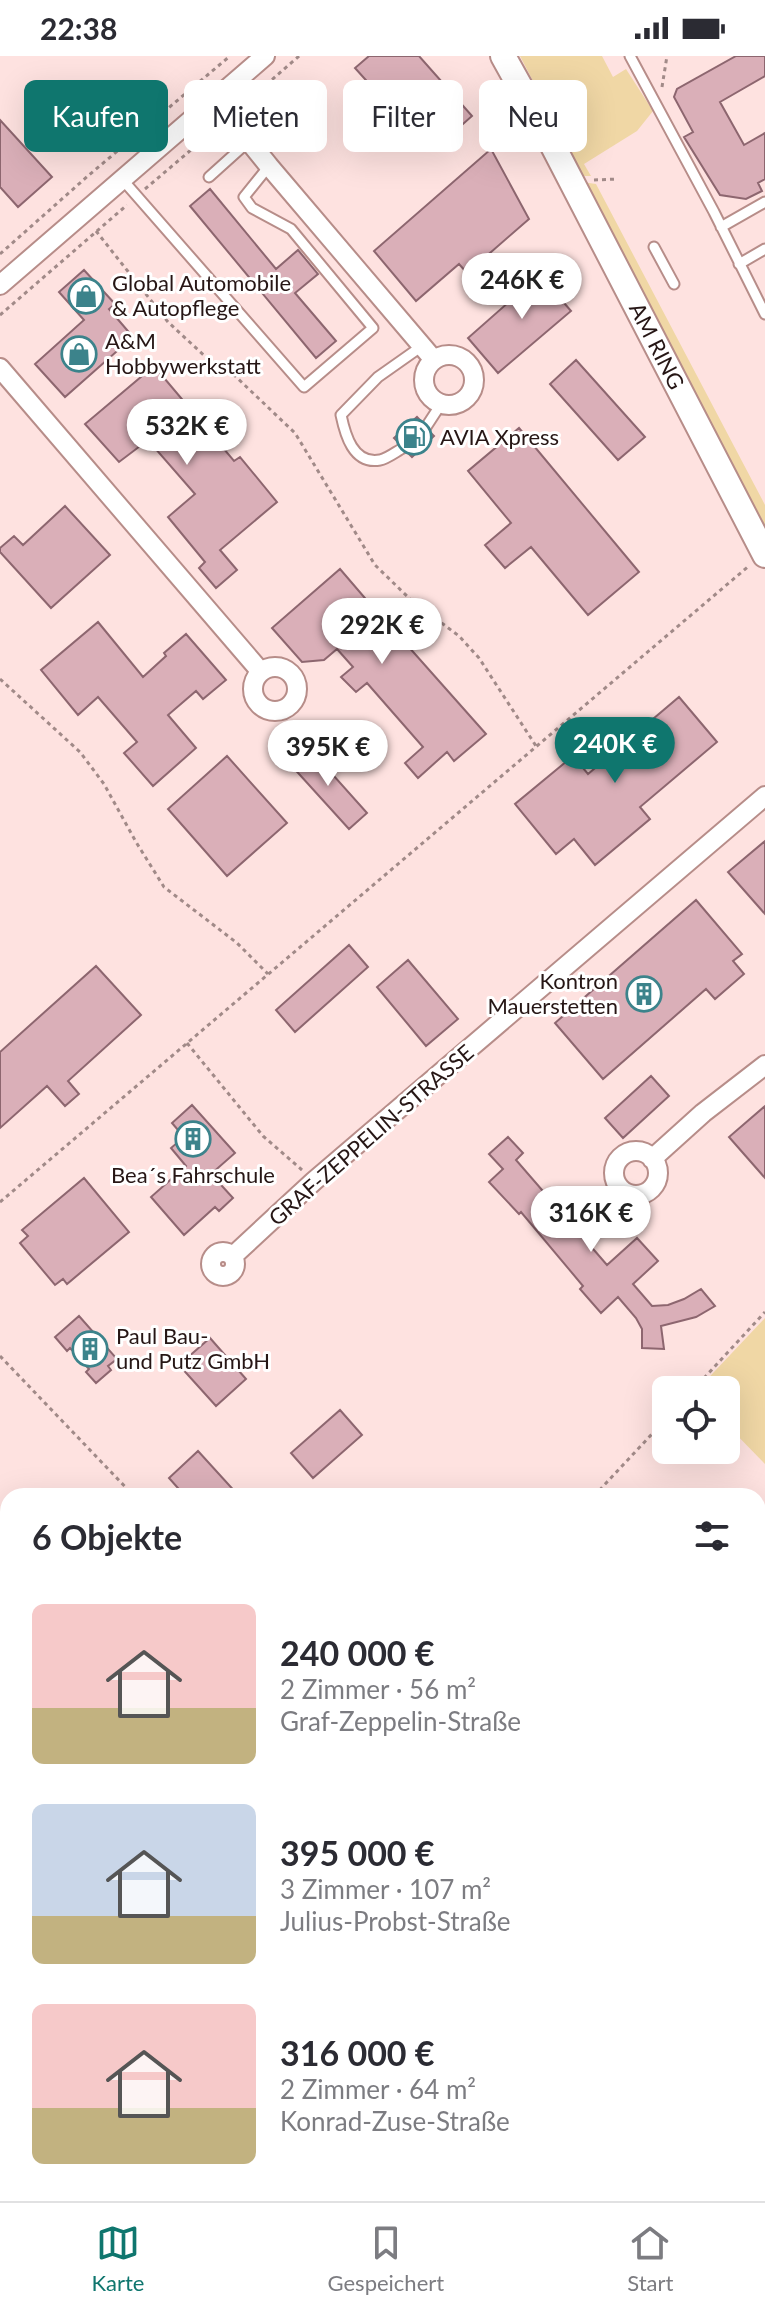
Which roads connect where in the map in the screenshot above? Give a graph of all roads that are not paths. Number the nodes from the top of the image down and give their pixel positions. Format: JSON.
{"nodes":[{"id":1,"x":265,"y":56,"type":"edge"},
{"id":2,"x":503,"y":56,"type":"edge"},
{"id":3,"x":630,"y":56,"type":"edge"},
{"id":4,"x":237,"y":80,"type":"edge"},
{"id":5,"x":184,"y":126,"type":"edge"},
{"id":6,"x":237,"y":152,"type":"edge"},
{"id":7,"x":258,"y":152,"type":"edge"},
{"id":8,"x":269,"y":166,"type":"junction"},
{"id":9,"x":209,"y":177,"type":"dead end"},
{"id":10,"x":122,"y":179,"type":"junction"},
{"id":11,"x":765,"y":202,"type":"edge"},
{"id":12,"x":721,"y":227,"type":"junction"},
{"id":13,"x":654,"y":247,"type":"dead end"},
{"id":14,"x":765,"y":249,"type":"edge"},
{"id":15,"x":739,"y":264,"type":"junction"},
{"id":16,"x":674,"y":284,"type":"dead end"},
{"id":17,"x":0,"y":285,"type":"edge"},
{"id":18,"x":765,"y":314,"type":"edge"},
{"id":19,"x":428,"y":353,"type":"junction"},
{"id":20,"x":0,"y":368,"type":"edge"},
{"id":21,"x":441,"y":404,"type":"junction"},
{"id":22,"x":426,"y":427,"type":"dead end"},
{"id":23,"x":403,"y":448,"type":"dead end"},
{"id":24,"x":764,"y":554,"type":"edge"},
{"id":25,"x":261,"y":672,"type":"dead end"},
{"id":26,"x":765,"y":796,"type":"edge"},
{"id":27,"x":765,"y":1065,"type":"edge"},
{"id":28,"x":652,"y":1159,"type":"dead end"},
{"id":29,"x":233,"y":1256,"type":"dead end"}],
"edges":[{"from":1,"to":4,"type":"street"},
{"from":2,"to":24,"type":"street","name":"AM RING"},
{"from":3,"to":12,"type":"lane"},
{"from":5,"to":10,"type":"street"},
{"from":6,"to":9,"type":"lane"},
{"from":7,"to":8,"type":"street"},
{"from":8,"to":10,"type":"lane"},
{"from":8,"to":19,"type":"street"},
{"from":10,"to":17,"type":"street"},
{"from":11,"to":12,"type":"lane"},
{"from":12,"to":15,"type":"lane"},
{"from":13,"to":16,"type":"lane"},
{"from":14,"to":15,"type":"lane"},
{"from":15,"to":18,"type":"lane"},
{"from":19,"to":21,"type":"street"},
{"from":19,"to":21,"type":"street"},
{"from":19,"to":23,"type":"lane"},
{"from":20,"to":25,"type":"street"},
{"from":21,"to":22,"type":"lane"},
{"from":26,"to":29,"type":"street","name":"GRAF-ZEPPELIN-STRASSE"},
{"from":27,"to":28,"type":"street"}]}
